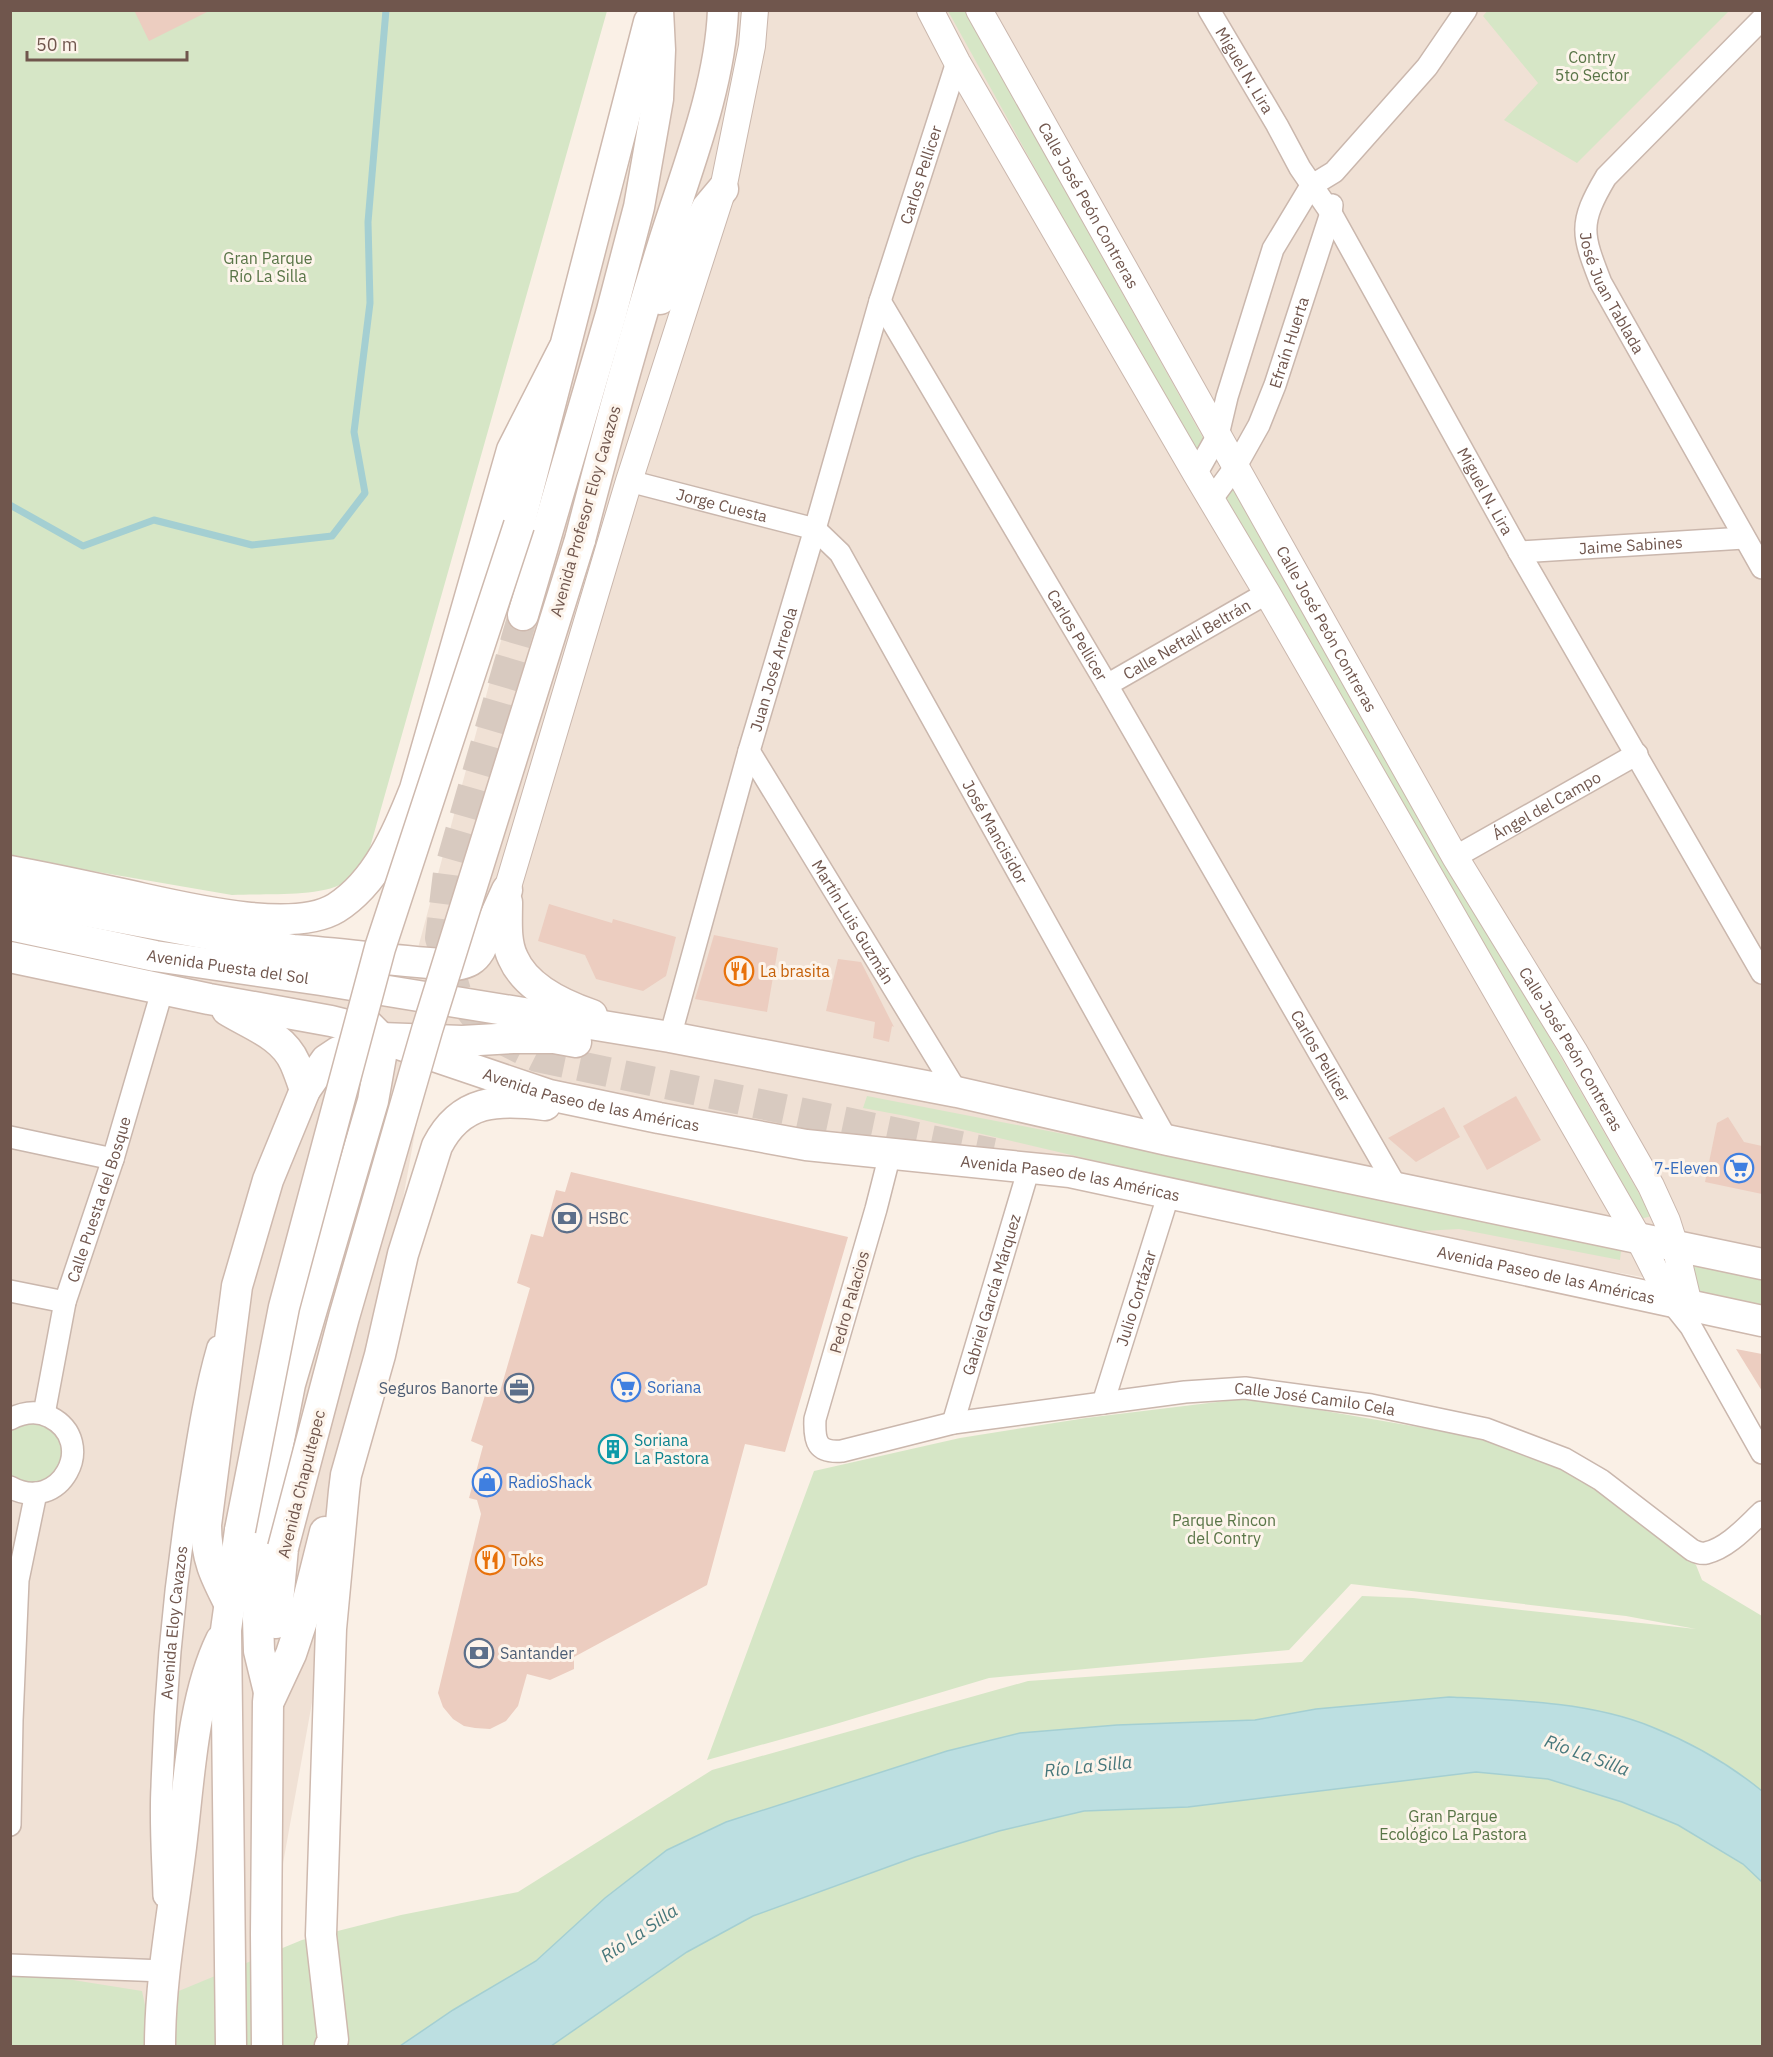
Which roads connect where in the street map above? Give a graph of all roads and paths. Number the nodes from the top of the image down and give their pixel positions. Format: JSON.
{"nodes":[{"id":1,"x":652,"y":10,"type":"edge"},
{"id":2,"x":658,"y":10,"type":"edge"},
{"id":3,"x":723,"y":10,"type":"edge"},
{"id":4,"x":755,"y":10,"type":"edge"},
{"id":5,"x":930,"y":10,"type":"edge"},
{"id":6,"x":979,"y":10,"type":"edge"},
{"id":7,"x":1209,"y":10,"type":"edge"},
{"id":8,"x":1466,"y":10,"type":"edge"},
{"id":9,"x":1762,"y":18,"type":"edge"},
{"id":10,"x":1449,"y":20,"type":"edge"},
{"id":11,"x":957,"y":62,"type":"junction"},
{"id":12,"x":1334,"y":172,"type":"junction"},
{"id":13,"x":1311,"y":186,"type":"junction"},
{"id":14,"x":723,"y":189,"type":"junction"},
{"id":15,"x":1331,"y":213,"type":"junction"},
{"id":16,"x":880,"y":301,"type":"junction"},
{"id":17,"x":563,"y":350,"type":"junction"},
{"id":18,"x":630,"y":351,"type":"junction"},
{"id":19,"x":1218,"y":435,"type":"junction"},
{"id":20,"x":1236,"y":466,"type":"junction"},
{"id":21,"x":1196,"y":474,"type":"junction"},
{"id":22,"x":629,"y":481,"type":"junction"},
{"id":23,"x":1211,"y":500,"type":"junction"},
{"id":24,"x":815,"y":529,"type":"junction"},
{"id":25,"x":1744,"y":538,"type":"junction"},
{"id":26,"x":1520,"y":552,"type":"junction"},
{"id":27,"x":1762,"y":568,"type":"edge"},
{"id":28,"x":1267,"y":592,"type":"junction"},
{"id":29,"x":523,"y":615,"type":"tunnel mouth"},
{"id":30,"x":1107,"y":685,"type":"junction"},
{"id":31,"x":749,"y":751,"type":"junction"},
{"id":32,"x":1637,"y":754,"type":"junction"},
{"id":33,"x":1455,"y":857,"type":"junction"},
{"id":34,"x":378,"y":863,"type":"junction"},
{"id":35,"x":10,"y":871,"type":"edge"},
{"id":36,"x":507,"y":891,"type":"junction"},
{"id":37,"x":10,"y":897,"type":"edge"},
{"id":38,"x":10,"y":925,"type":"edge"},
{"id":39,"x":10,"y":957,"type":"edge"},
{"id":40,"x":401,"y":962,"type":"junction"},
{"id":41,"x":1762,"y":973,"type":"edge"},
{"id":42,"x":321,"y":980,"type":"junction"},
{"id":43,"x":163,"y":988,"type":"junction"},
{"id":44,"x":209,"y":999,"type":"junction"},
{"id":45,"x":441,"y":1005,"type":"junction"},
{"id":46,"x":529,"y":1016,"type":"junction"},
{"id":47,"x":656,"y":1035,"type":"junction"},
{"id":48,"x":381,"y":1038,"type":"junction"},
{"id":49,"x":554,"y":1038,"type":"junction"},
{"id":50,"x":454,"y":1040,"type":"junction"},
{"id":51,"x":789,"y":1060,"type":"junction"},
{"id":52,"x":305,"y":1090,"type":"junction"},
{"id":53,"x":957,"y":1092,"type":"junction"},
{"id":54,"x":549,"y":1095,"type":"junction"},
{"id":55,"x":633,"y":1112,"type":"junction"},
{"id":56,"x":10,"y":1137,"type":"edge"},
{"id":57,"x":1167,"y":1140,"type":"junction"},
{"id":58,"x":890,"y":1154,"type":"junction"},
{"id":59,"x":113,"y":1159,"type":"junction"},
{"id":60,"x":1029,"y":1168,"type":"junction"},
{"id":61,"x":1397,"y":1188,"type":"junction"},
{"id":62,"x":1169,"y":1193,"type":"junction"},
{"id":63,"x":1639,"y":1239,"type":"junction"},
{"id":64,"x":1675,"y":1246,"type":"junction"},
{"id":65,"x":1762,"y":1264,"type":"edge"},
{"id":66,"x":237,"y":1286,"type":"junction"},
{"id":67,"x":10,"y":1291,"type":"edge"},
{"id":68,"x":65,"y":1302,"type":"junction"},
{"id":69,"x":1684,"y":1312,"type":"junction"},
{"id":70,"x":1762,"y":1321,"type":"edge"},
{"id":71,"x":1103,"y":1403,"type":"junction"},
{"id":72,"x":44,"y":1414,"type":"junction"},
{"id":73,"x":10,"y":1419,"type":"edge"},
{"id":74,"x":953,"y":1423,"type":"junction"},
{"id":75,"x":822,"y":1449,"type":"joint"},
{"id":76,"x":1762,"y":1453,"type":"edge"},
{"id":77,"x":10,"y":1487,"type":"edge"},
{"id":78,"x":344,"y":1491,"type":"junction"},
{"id":79,"x":36,"y":1493,"type":"junction"},
{"id":80,"x":1762,"y":1512,"type":"edge"},
{"id":81,"x":14,"y":1579,"type":"edge"},
{"id":82,"x":228,"y":1617,"type":"junction"},
{"id":83,"x":268,"y":1697,"type":"junction"},
{"id":84,"x":11,"y":1720,"type":"edge"},
{"id":85,"x":10,"y":1825,"type":"edge"},
{"id":86,"x":10,"y":1965,"type":"edge"},
{"id":87,"x":165,"y":1968,"type":"junction"},
{"id":88,"x":160,"y":2046,"type":"edge"},
{"id":89,"x":231,"y":2046,"type":"edge"},
{"id":90,"x":267,"y":2046,"type":"edge"},
{"id":91,"x":330,"y":2046,"type":"edge"}],
"edges":[{"from":1,"to":17,"type":"main road"},
{"from":2,"to":29,"type":"main road"},
{"from":3,"to":18,"type":"main road","name":"Avenida Profesor Eloy Cavazos"},
{"from":4,"to":14,"type":"street"},
{"from":5,"to":11,"type":"street","name":"Calle José Peón Contreras"},
{"from":6,"to":19,"type":"street","name":"Calle José Peón Contreras"},
{"from":7,"to":13,"type":"street","name":"Miguel N. Lira"},
{"from":8,"to":10,"type":"street"},
{"from":9,"to":25,"type":"street","name":"José Juan Tablada"},
{"from":10,"to":12,"type":"street"},
{"from":11,"to":16,"type":"street","name":"Carlos Pellicer"},
{"from":11,"to":21,"type":"street","name":"Calle José Peón Contreras"},
{"from":12,"to":13,"type":"street"},
{"from":12,"to":15,"type":"street","name":"Efraín Huerta"},
{"from":13,"to":15,"type":"street","name":"Miguel N. Lira"},
{"from":13,"to":19,"type":"street"},
{"from":14,"to":18,"type":"main road"},
{"from":14,"to":22,"type":"street"},
{"from":15,"to":20,"type":"street","name":"Efraín Huerta"},
{"from":15,"to":26,"type":"street","name":"Miguel N. Lira"},
{"from":16,"to":24,"type":"street","name":"Juan José Arreola"},
{"from":16,"to":30,"type":"street","name":"Carlos Pellicer"},
{"from":17,"to":34,"type":"main road"},
{"from":17,"to":82,"type":"main road","bridge":true},
{"from":18,"to":45,"type":"main road","name":"Avenida Profesor Eloy Cavazos","bridge":true},
{"from":19,"to":20,"type":"street","name":"Calle José Peón Contreras"},
{"from":19,"to":21,"type":"street"},
{"from":20,"to":23,"type":"street","name":"Efraín Huerta"},
{"from":20,"to":33,"type":"street","name":"Calle José Peón Contreras"},
{"from":21,"to":23,"type":"street","name":"Calle José Peón Contreras"},
{"from":22,"to":24,"type":"street","name":"Jorge Cuesta"},
{"from":22,"to":36,"type":"street"},
{"from":23,"to":28,"type":"street","name":"Calle José Peón Contreras"},
{"from":24,"to":31,"type":"street","name":"Juan José Arreola"},
{"from":24,"to":57,"type":"street","name":"José Mancisidor"},
{"from":25,"to":26,"type":"street","name":"Jaime Sabines"},
{"from":25,"to":27,"type":"street","name":"José Juan Tablada"},
{"from":26,"to":32,"type":"street","name":"Miguel N. Lira"},
{"from":28,"to":30,"type":"street","name":"Calle Neftalí Beltrán"},
{"from":28,"to":63,"type":"street","name":"Calle José Peón Contreras"},
{"from":30,"to":61,"type":"street","name":"Carlos Pellicer"},
{"from":31,"to":47,"type":"street","name":"Juan José Arreola"},
{"from":31,"to":53,"type":"street","name":"Martín Luis Guzmán"},
{"from":32,"to":33,"type":"street","name":"Ángel del Campo"},
{"from":32,"to":41,"type":"street","name":"Miguel N. Lira"},
{"from":33,"to":64,"type":"street","name":"Calle José Peón Contreras"},
{"from":34,"to":35,"type":"main road"},
{"from":34,"to":40,"type":"main road"},
{"from":36,"to":40,"type":"main road"},
{"from":36,"to":47,"type":"main road"},
{"from":37,"to":40,"type":"main road"},
{"from":38,"to":42,"type":"main road","name":"Avenida Puesta del Sol"},
{"from":39,"to":43,"type":"main road","name":"Avenida Puesta del Sol"},
{"from":42,"to":45,"type":"main road","name":"Avenida Puesta del Sol"},
{"from":42,"to":48,"type":"main road"},
{"from":43,"to":44,"type":"main road","name":"Avenida Puesta del Sol"},
{"from":43,"to":59,"type":"street","name":"Calle Puesta del Bosque"},
{"from":44,"to":48,"type":"main road","name":"Avenida Puesta del Sol"},
{"from":44,"to":52,"type":"main road"},
{"from":45,"to":46,"type":"main road"},
{"from":45,"to":83,"type":"main road","name":"Avenida Chapultepec","bridge":true},
{"from":46,"to":47,"type":"main road"},
{"from":46,"to":50,"type":"main road"},
{"from":47,"to":51,"type":"main road"},
{"from":48,"to":50,"type":"main road"},
{"from":48,"to":52,"type":"main road"},
{"from":48,"to":54,"type":"main road","name":"Avenida Paseo de las Américas"},
{"from":48,"to":83,"type":"main road"},
{"from":49,"to":50,"type":"main road"},
{"from":49,"to":51,"type":"main road"},
{"from":49,"to":54,"type":"main road"},
{"from":51,"to":53,"type":"main road"},
{"from":52,"to":66,"type":"main road"},
{"from":53,"to":57,"type":"main road"},
{"from":54,"to":55,"type":"main road","name":"Avenida Paseo de las Américas"},
{"from":55,"to":58,"type":"main road","name":"Avenida Paseo de las Américas"},
{"from":55,"to":78,"type":"main road"},
{"from":56,"to":59,"type":"street"},
{"from":57,"to":61,"type":"main road"},
{"from":58,"to":60,"type":"main road","name":"Avenida Paseo de las Américas"},
{"from":58,"to":75,"type":"street","name":"Pedro Palacios"},
{"from":59,"to":68,"type":"street","name":"Calle Puesta del Bosque"},
{"from":60,"to":62,"type":"main road","name":"Avenida Paseo de las Américas"},
{"from":60,"to":74,"type":"street","name":"Gabriel García Márquez"},
{"from":61,"to":63,"type":"main road"},
{"from":62,"to":69,"type":"main road","name":"Avenida Paseo de las Américas"},
{"from":62,"to":71,"type":"street","name":"Julio Cortázar"},
{"from":63,"to":64,"type":"main road"},
{"from":63,"to":69,"type":"street","name":"Calle José Peón Contreras"},
{"from":64,"to":65,"type":"main road"},
{"from":64,"to":69,"type":"street","name":"Calle José Peón Contreras"},
{"from":66,"to":82,"type":"main road"},
{"from":66,"to":87,"type":"street","name":"Avenida Eloy Cavazos"},
{"from":67,"to":68,"type":"street"},
{"from":68,"to":72,"type":"street","name":"Calle Puesta del Bosque"},
{"from":69,"to":70,"type":"main road","name":"Avenida Paseo de las Américas"},
{"from":69,"to":76,"type":"street"},
{"from":71,"to":74,"type":"street","name":"Calle José Camilo Cela"},
{"from":71,"to":80,"type":"street","name":"Calle José Camilo Cela"},
{"from":72,"to":73,"type":"street"},
{"from":72,"to":79,"type":"street"},
{"from":74,"to":75,"type":"street","name":"Calle José Camilo Cela"},
{"from":77,"to":79,"type":"street"},
{"from":78,"to":83,"type":"main road"},
{"from":78,"to":91,"type":"main road"},
{"from":79,"to":81,"type":"street"},
{"from":81,"to":84,"type":"street"},
{"from":82,"to":87,"type":"main road"},
{"from":82,"to":89,"type":"main road"},
{"from":83,"to":90,"type":"main road","name":"Avenida Chapultepec"},
{"from":84,"to":85,"type":"street"},
{"from":86,"to":87,"type":"street"},
{"from":87,"to":88,"type":"main road"}]}
